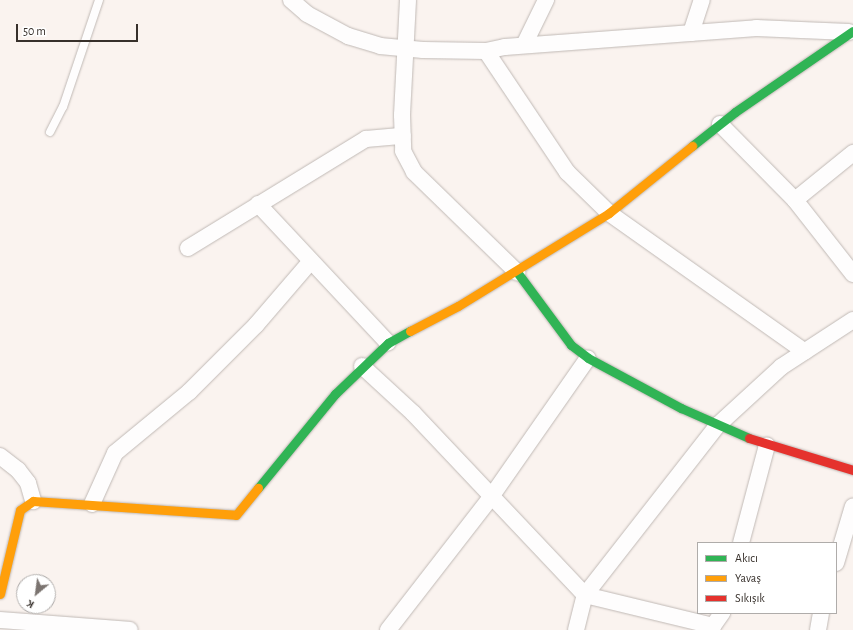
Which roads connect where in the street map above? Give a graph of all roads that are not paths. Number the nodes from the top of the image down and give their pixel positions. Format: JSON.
{"nodes":[{"id":1,"x":99,"y":0,"type":"edge"},
{"id":2,"x":291,"y":0,"type":"edge"},
{"id":3,"x":408,"y":0,"type":"edge"},
{"id":4,"x":546,"y":0,"type":"edge"},
{"id":5,"x":702,"y":0,"type":"edge"},
{"id":6,"x":851,"y":32,"type":"edge"},
{"id":7,"x":691,"y":33,"type":"junction"},
{"id":8,"x":524,"y":45,"type":"junction"},
{"id":9,"x":406,"y":48,"type":"junction"},
{"id":10,"x":486,"y":51,"type":"junction"},
{"id":11,"x":720,"y":124,"type":"junction"},
{"id":12,"x":50,"y":132,"type":"dead end"},
{"id":13,"x":403,"y":136,"type":"junction"},
{"id":14,"x":853,"y":152,"type":"edge"},
{"id":15,"x":795,"y":200,"type":"junction"},
{"id":16,"x":258,"y":204,"type":"junction"},
{"id":17,"x":609,"y":213,"type":"junction"},
{"id":18,"x":188,"y":248,"type":"dead end"},
{"id":19,"x":311,"y":261,"type":"junction"},
{"id":20,"x":517,"y":272,"type":"junction"},
{"id":21,"x":853,"y":274,"type":"edge"},
{"id":22,"x":853,"y":320,"type":"edge"},
{"id":23,"x":388,"y":343,"type":"junction"},
{"id":24,"x":805,"y":352,"type":"junction"},
{"id":25,"x":588,"y":358,"type":"junction"},
{"id":26,"x":362,"y":366,"type":"junction"},
{"id":27,"x":718,"y":424,"type":"junction"},
{"id":28,"x":767,"y":445,"type":"junction"},
{"id":29,"x":0,"y":456,"type":"edge"},
{"id":30,"x":853,"y":470,"type":"edge"},
{"id":31,"x":491,"y":497,"type":"junction"},
{"id":32,"x":33,"y":501,"type":"junction"},
{"id":33,"x":92,"y":504,"type":"junction"},
{"id":34,"x":853,"y":506,"type":"edge"},
{"id":35,"x":741,"y":542,"type":"edge"},
{"id":36,"x":837,"y":560,"type":"edge"},
{"id":37,"x":0,"y":594,"type":"edge"},
{"id":38,"x":585,"y":595,"type":"junction"},
{"id":39,"x":721,"y":614,"type":"edge"},
{"id":40,"x":821,"y":614,"type":"edge"},
{"id":41,"x":0,"y":620,"type":"edge"},
{"id":42,"x":130,"y":630,"type":"edge"},
{"id":43,"x":388,"y":630,"type":"edge"},
{"id":44,"x":576,"y":630,"type":"edge"},
{"id":45,"x":818,"y":630,"type":"edge"}],
"edges":[{"from":1,"to":12,"type":"lane"},
{"from":2,"to":9,"type":"street"},
{"from":3,"to":9,"type":"street"},
{"from":4,"to":8,"type":"street"},
{"from":5,"to":7,"type":"street"},
{"from":6,"to":7,"type":"street"},
{"from":6,"to":11,"type":"street"},
{"from":7,"to":8,"type":"street"},
{"from":8,"to":10,"type":"street"},
{"from":9,"to":10,"type":"street"},
{"from":9,"to":13,"type":"street"},
{"from":10,"to":17,"type":"street"},
{"from":11,"to":15,"type":"street"},
{"from":11,"to":17,"type":"street"},
{"from":13,"to":16,"type":"street"},
{"from":13,"to":20,"type":"street"},
{"from":14,"to":15,"type":"street"},
{"from":15,"to":21,"type":"street"},
{"from":16,"to":18,"type":"street"},
{"from":16,"to":19,"type":"street"},
{"from":17,"to":20,"type":"street"},
{"from":17,"to":24,"type":"street"},
{"from":19,"to":23,"type":"street"},
{"from":19,"to":33,"type":"street"},
{"from":20,"to":23,"type":"street"},
{"from":20,"to":25,"type":"street"},
{"from":22,"to":24,"type":"street"},
{"from":23,"to":26,"type":"street"},
{"from":24,"to":27,"type":"street"},
{"from":25,"to":27,"type":"street"},
{"from":25,"to":31,"type":"street"},
{"from":26,"to":31,"type":"street"},
{"from":26,"to":33,"type":"street"},
{"from":27,"to":28,"type":"street"},
{"from":27,"to":38,"type":"street"},
{"from":28,"to":30,"type":"street"},
{"from":28,"to":35,"type":"street"},
{"from":29,"to":32,"type":"street"},
{"from":31,"to":38,"type":"street"},
{"from":31,"to":43,"type":"street"},
{"from":32,"to":33,"type":"street"},
{"from":32,"to":37,"type":"street"},
{"from":34,"to":36,"type":"street"},
{"from":38,"to":39,"type":"street"},
{"from":38,"to":44,"type":"street"},
{"from":40,"to":45,"type":"street"},
{"from":41,"to":42,"type":"street"}]}
